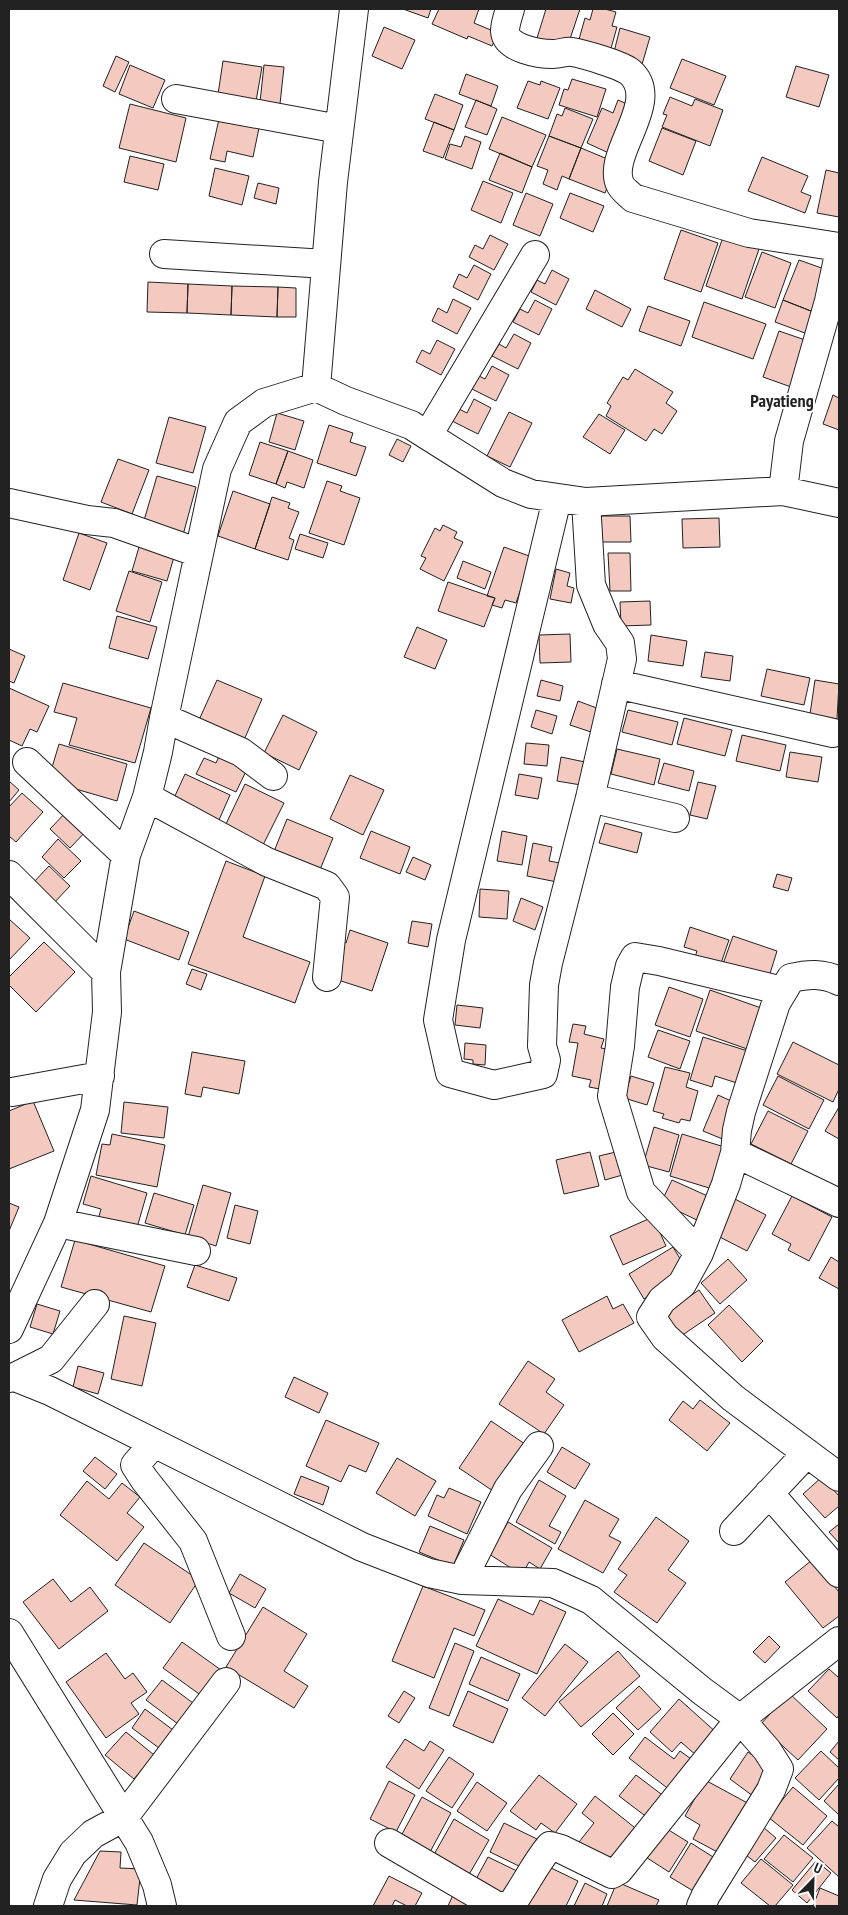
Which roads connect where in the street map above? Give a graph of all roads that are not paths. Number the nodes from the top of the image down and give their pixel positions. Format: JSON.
{"nodes":[{"id":1,"x":354,"y":9,"type":"edge"},
{"id":2,"x":510,"y":9,"type":"edge"},
{"id":3,"x":176,"y":99,"type":"dead end"},
{"id":4,"x":339,"y":129,"type":"junction"},
{"id":5,"x":839,"y":247,"type":"edge"},
{"id":6,"x":164,"y":254,"type":"dead end"},
{"id":7,"x":839,"y":254,"type":"edge"},
{"id":8,"x":535,"y":255,"type":"dead end"},
{"id":9,"x":326,"y":264,"type":"junction"},
{"id":10,"x":316,"y":387,"type":"junction"},
{"id":11,"x":428,"y":435,"type":"junction"},
{"id":12,"x":783,"y":491,"type":"junction"},
{"id":13,"x":557,"y":499,"type":"junction"},
{"id":14,"x":586,"y":502,"type":"junction"},
{"id":15,"x":9,"y":503,"type":"edge"},
{"id":16,"x":839,"y":503,"type":"edge"},
{"id":17,"x":199,"y":553,"type":"junction"},
{"id":18,"x":616,"y":684,"type":"junction"},
{"id":19,"x":164,"y":718,"type":"junction"},
{"id":20,"x":832,"y":733,"type":"dead end"},
{"id":21,"x":27,"y":762,"type":"dead end"},
{"id":22,"x":273,"y":776,"type":"dead end"},
{"id":23,"x":147,"y":797,"type":"junction"},
{"id":24,"x":590,"y":798,"type":"junction"},
{"id":25,"x":675,"y":818,"type":"dead end"},
{"id":26,"x":126,"y":855,"type":"junction"},
{"id":27,"x":9,"y":875,"type":"edge"},
{"id":28,"x":106,"y":972,"type":"junction"},
{"id":29,"x":327,"y":976,"type":"dead end"},
{"id":30,"x":839,"y":981,"type":"edge"},
{"id":31,"x":783,"y":991,"type":"junction"},
{"id":32,"x":100,"y":1076,"type":"junction"},
{"id":33,"x":12,"y":1092,"type":"dead end"},
{"id":34,"x":735,"y":1153,"type":"junction"},
{"id":35,"x":839,"y":1203,"type":"edge"},
{"id":36,"x":58,"y":1223,"type":"junction"},
{"id":37,"x":196,"y":1251,"type":"dead end"},
{"id":38,"x":699,"y":1253,"type":"junction"},
{"id":39,"x":95,"y":1304,"type":"dead end"},
{"id":40,"x":9,"y":1329,"type":"edge"},
{"id":41,"x":12,"y":1378,"type":"edge"},
{"id":42,"x":154,"y":1443,"type":"junction"},
{"id":43,"x":539,"y":1446,"type":"dead end"},
{"id":44,"x":807,"y":1453,"type":"junction"},
{"id":45,"x":839,"y":1477,"type":"edge"},
{"id":46,"x":769,"y":1493,"type":"junction"},
{"id":47,"x":734,"y":1531,"type":"dead end"},
{"id":48,"x":839,"y":1573,"type":"edge"},
{"id":49,"x":462,"y":1580,"type":"junction"},
{"id":50,"x":9,"y":1633,"type":"edge"},
{"id":51,"x":231,"y":1636,"type":"dead end"},
{"id":52,"x":839,"y":1641,"type":"edge"},
{"id":53,"x":226,"y":1682,"type":"dead end"},
{"id":54,"x":740,"y":1719,"type":"junction"},
{"id":55,"x":124,"y":1817,"type":"junction"},
{"id":56,"x":390,"y":1843,"type":"dead end"},
{"id":57,"x":48,"y":1906,"type":"edge"},
{"id":58,"x":162,"y":1906,"type":"edge"},
{"id":59,"x":497,"y":1906,"type":"edge"},
{"id":60,"x":502,"y":1906,"type":"edge"},
{"id":61,"x":701,"y":1906,"type":"edge"}],
"edges":[{"from":1,"to":4,"type":"street"},
{"from":2,"to":5,"type":"street"},
{"from":3,"to":4,"type":"street"},
{"from":4,"to":9,"type":"street"},
{"from":6,"to":9,"type":"street"},
{"from":7,"to":12,"type":"street"},
{"from":8,"to":11,"type":"street"},
{"from":9,"to":10,"type":"street"},
{"from":10,"to":11,"type":"street"},
{"from":10,"to":17,"type":"street"},
{"from":11,"to":13,"type":"street"},
{"from":12,"to":14,"type":"street"},
{"from":12,"to":16,"type":"street"},
{"from":13,"to":14,"type":"street"},
{"from":13,"to":24,"type":"street"},
{"from":14,"to":18,"type":"street"},
{"from":15,"to":17,"type":"street"},
{"from":17,"to":19,"type":"street"},
{"from":18,"to":20,"type":"street"},
{"from":18,"to":24,"type":"street"},
{"from":19,"to":22,"type":"street"},
{"from":19,"to":23,"type":"street"},
{"from":21,"to":26,"type":"street"},
{"from":23,"to":26,"type":"street"},
{"from":23,"to":29,"type":"street"},
{"from":24,"to":25,"type":"street"},
{"from":26,"to":28,"type":"street"},
{"from":27,"to":28,"type":"street"},
{"from":28,"to":32,"type":"street"},
{"from":30,"to":31,"type":"street"},
{"from":31,"to":34,"type":"street"},
{"from":31,"to":38,"type":"street"},
{"from":32,"to":33,"type":"street"},
{"from":32,"to":36,"type":"street"},
{"from":34,"to":35,"type":"street"},
{"from":34,"to":38,"type":"street"},
{"from":36,"to":37,"type":"street"},
{"from":36,"to":40,"type":"street"},
{"from":38,"to":44,"type":"street"},
{"from":39,"to":41,"type":"street"},
{"from":41,"to":42,"type":"street"},
{"from":42,"to":49,"type":"street"},
{"from":42,"to":51,"type":"street"},
{"from":43,"to":49,"type":"street"},
{"from":44,"to":45,"type":"street"},
{"from":44,"to":46,"type":"street"},
{"from":46,"to":47,"type":"street"},
{"from":46,"to":48,"type":"street"},
{"from":49,"to":54,"type":"street"},
{"from":50,"to":55,"type":"street"},
{"from":52,"to":54,"type":"street"},
{"from":53,"to":55,"type":"street"},
{"from":54,"to":60,"type":"street"},
{"from":54,"to":61,"type":"street"},
{"from":55,"to":57,"type":"street"},
{"from":55,"to":58,"type":"street"},
{"from":56,"to":59,"type":"street"}]}
